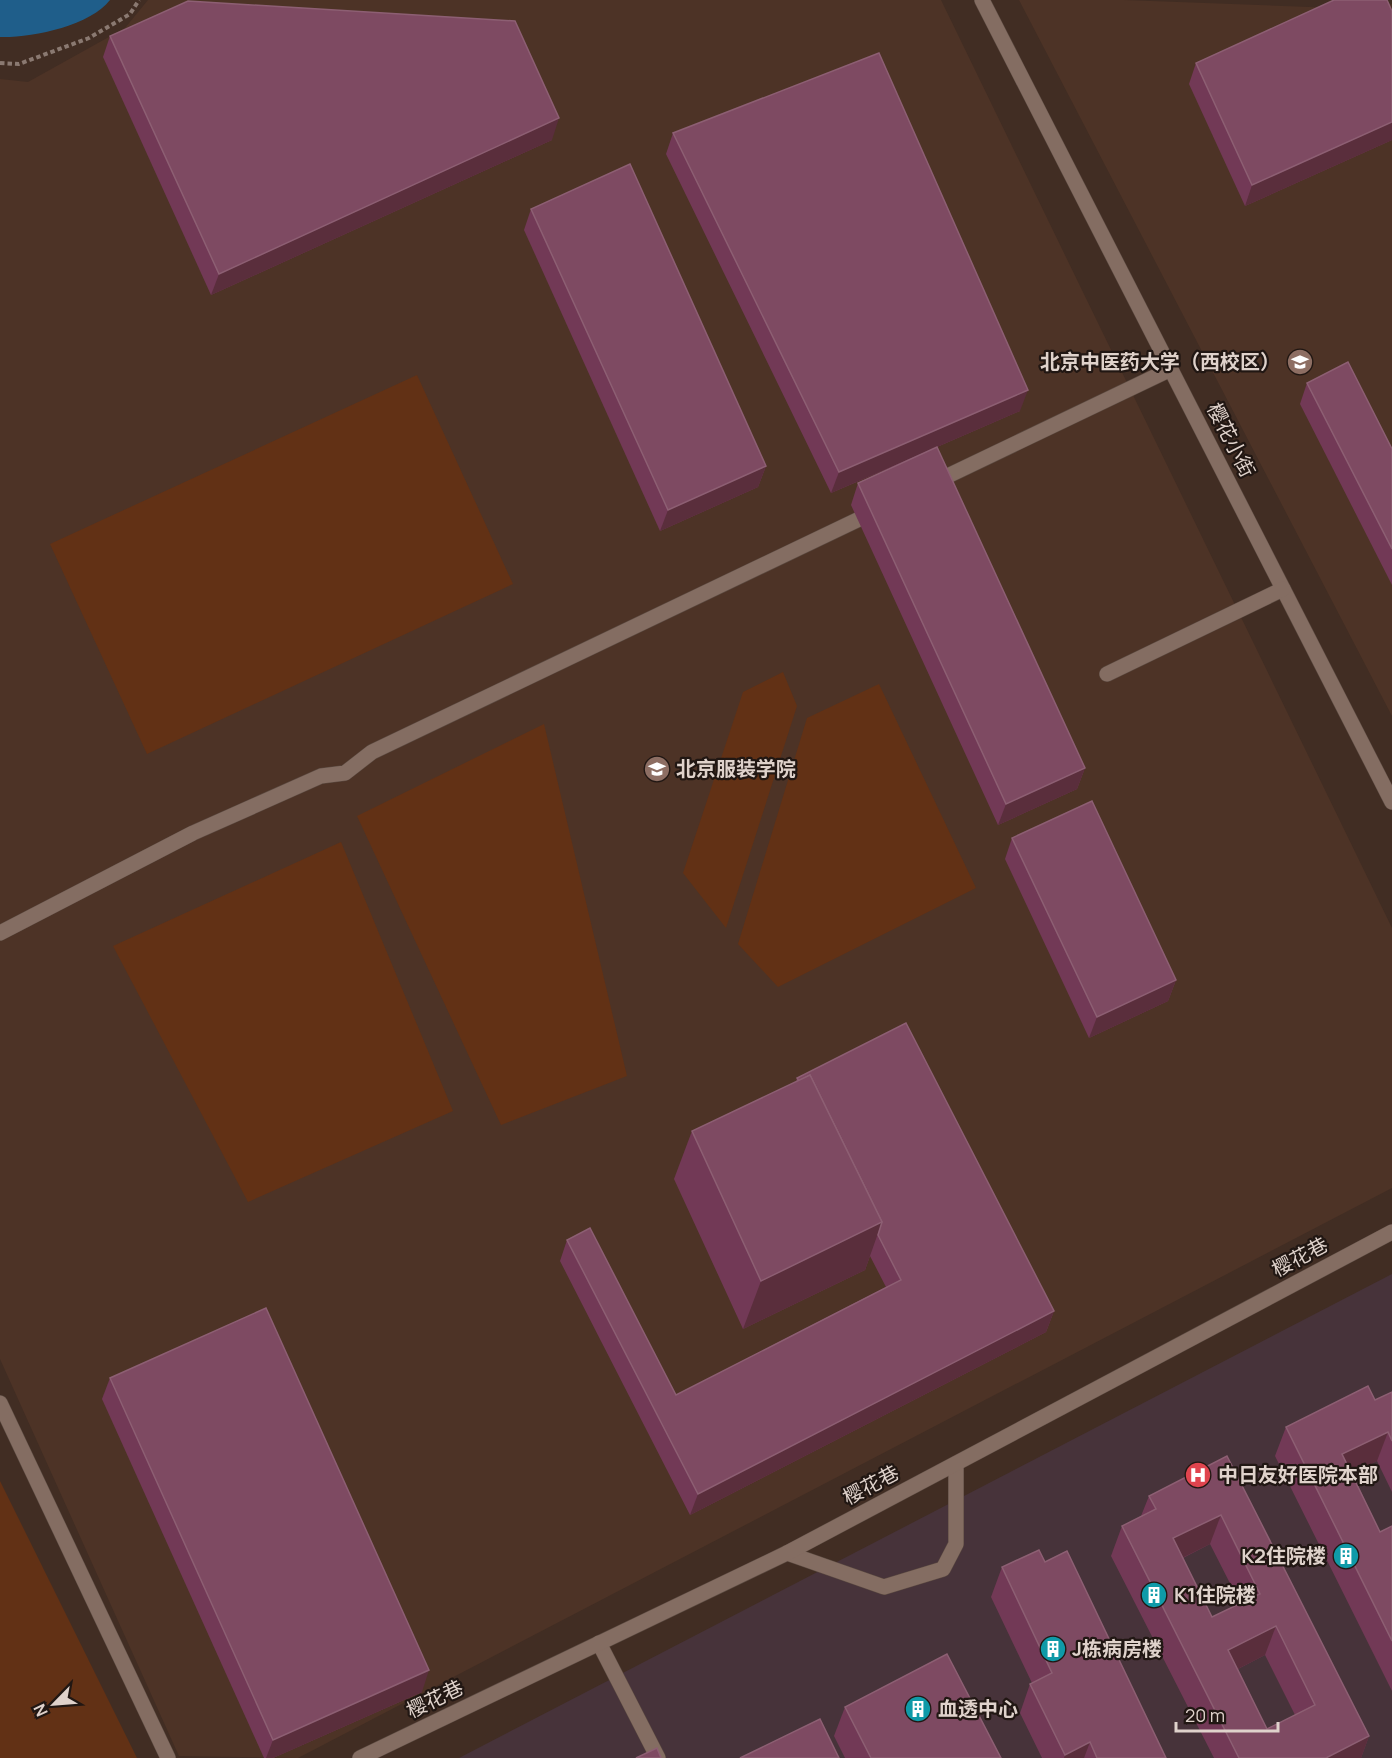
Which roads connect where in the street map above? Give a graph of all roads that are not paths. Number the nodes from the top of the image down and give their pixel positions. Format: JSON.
{"nodes":[{"id":1,"x":982,"y":0,"type":"edge"},
{"id":2,"x":1171,"y":369,"type":"junction"},
{"id":3,"x":923,"y":488,"type":"edge"},
{"id":4,"x":890,"y":504,"type":"edge"},
{"id":5,"x":1283,"y":589,"type":"junction"},
{"id":6,"x":1107,"y":674,"type":"dead end"},
{"id":7,"x":1392,"y":802,"type":"edge"},
{"id":8,"x":0,"y":933,"type":"edge"},
{"id":9,"x":1392,"y":1232,"type":"edge"},
{"id":10,"x":0,"y":1403,"type":"edge"},
{"id":11,"x":956,"y":1464,"type":"junction"},
{"id":12,"x":788,"y":1553,"type":"junction"},
{"id":13,"x":599,"y":1643,"type":"junction"},
{"id":14,"x":168,"y":1758,"type":"edge"},
{"id":15,"x":360,"y":1758,"type":"edge"},
{"id":16,"x":658,"y":1758,"type":"edge"}],
"edges":[{"from":1,"to":2,"type":"street","name":"樱花小街"},
{"from":2,"to":3,"type":"street"},
{"from":2,"to":5,"type":"street","name":"樱花小街"},
{"from":4,"to":8,"type":"street"},
{"from":5,"to":6,"type":"street"},
{"from":5,"to":7,"type":"street","name":"樱花小街"},
{"from":9,"to":11,"type":"street","name":"樱花巷"},
{"from":10,"to":14,"type":"street"},
{"from":11,"to":12,"type":"street","name":"樱花巷"},
{"from":11,"to":12,"type":"street"},
{"from":12,"to":13,"type":"street","name":"樱花巷"},
{"from":13,"to":15,"type":"street","name":"樱花巷"},
{"from":13,"to":16,"type":"street"}]}
